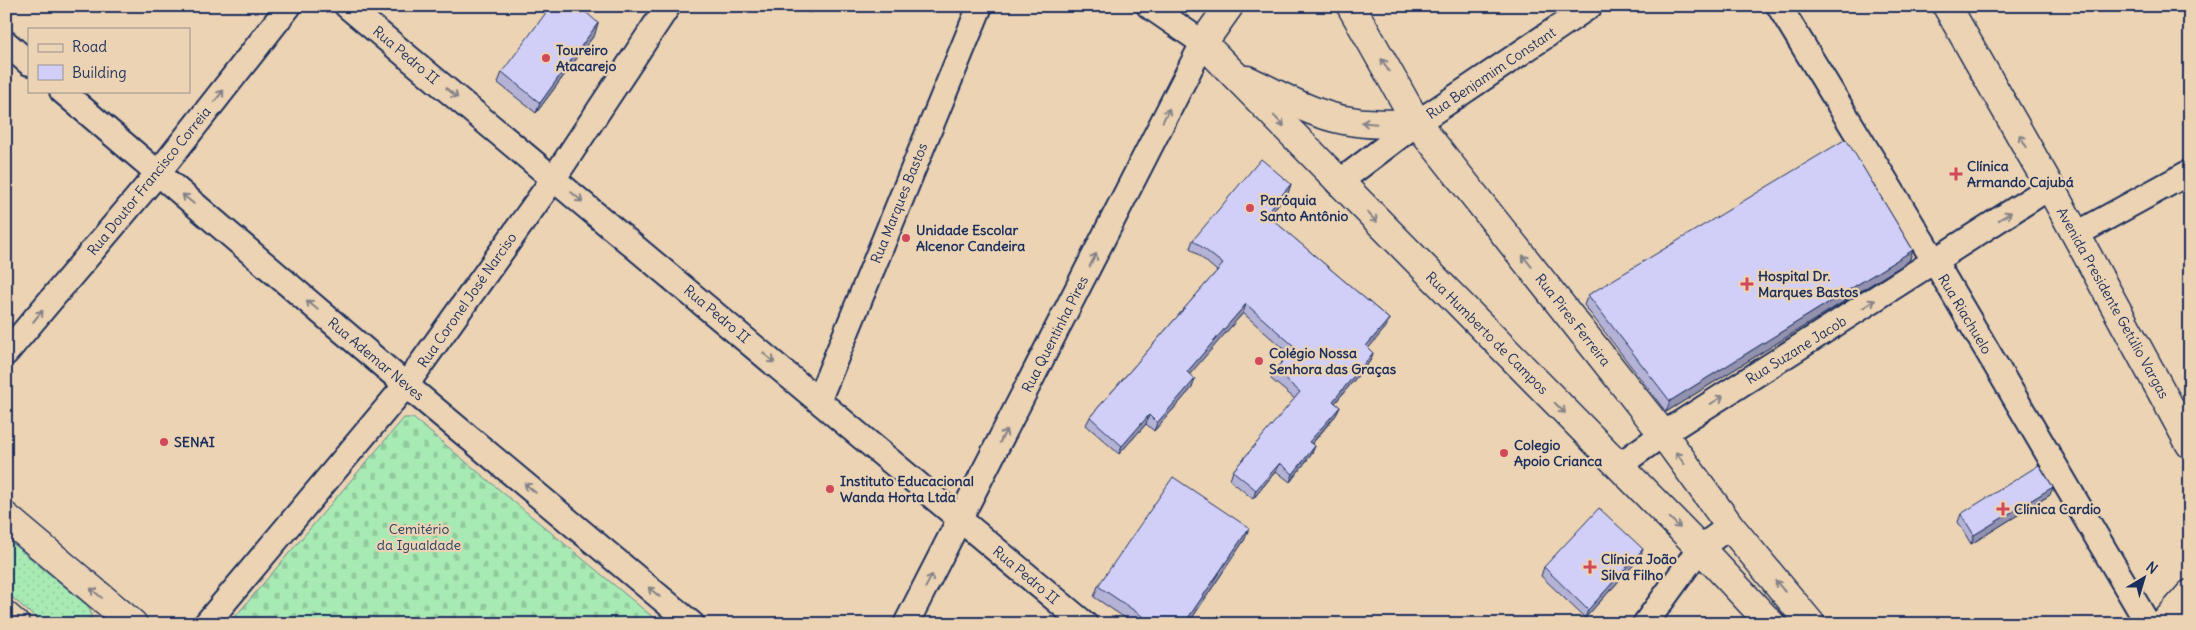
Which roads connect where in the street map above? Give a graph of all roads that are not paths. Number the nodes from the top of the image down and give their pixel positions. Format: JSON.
{"nodes":[{"id":1,"x":289,"y":6,"type":"edge"},
{"id":2,"x":347,"y":6,"type":"edge"},
{"id":3,"x":668,"y":6,"type":"edge"},
{"id":4,"x":980,"y":6,"type":"edge"},
{"id":5,"x":1149,"y":6,"type":"edge"},
{"id":6,"x":1229,"y":6,"type":"edge"},
{"id":7,"x":1351,"y":6,"type":"edge"},
{"id":8,"x":1590,"y":6,"type":"edge"},
{"id":9,"x":1779,"y":6,"type":"edge"},
{"id":10,"x":1947,"y":6,"type":"edge"},
{"id":11,"x":1203,"y":43,"type":"junction"},
{"id":12,"x":6,"y":44,"type":"edge"},
{"id":13,"x":28,"y":62,"type":"edge"},
{"id":14,"x":1232,"y":73,"type":"junction"},
{"id":15,"x":63,"y":92,"type":"edge"},
{"id":16,"x":1417,"y":123,"type":"junction"},
{"id":17,"x":2190,"y":172,"type":"edge"},
{"id":18,"x":158,"y":173,"type":"junction"},
{"id":19,"x":554,"y":178,"type":"junction"},
{"id":20,"x":1338,"y":183,"type":"junction"},
{"id":21,"x":2050,"y":187,"type":"junction"},
{"id":22,"x":2075,"y":236,"type":"junction"},
{"id":23,"x":1935,"y":262,"type":"junction"},
{"id":24,"x":6,"y":353,"type":"edge"},
{"id":25,"x":406,"y":385,"type":"junction"},
{"id":26,"x":819,"y":399,"type":"junction"},
{"id":27,"x":1663,"y":434,"type":"junction"},
{"id":28,"x":2190,"y":444,"type":"edge"},
{"id":29,"x":1618,"y":466,"type":"junction"},
{"id":30,"x":6,"y":517,"type":"edge"},
{"id":31,"x":960,"y":521,"type":"junction"},
{"id":32,"x":1730,"y":526,"type":"junction"},
{"id":33,"x":1700,"y":548,"type":"junction"},
{"id":34,"x":2190,"y":594,"type":"edge"},
{"id":35,"x":6,"y":616,"type":"edge"},
{"id":36,"x":124,"y":621,"type":"edge"},
{"id":37,"x":15,"y":624,"type":"edge"},
{"id":38,"x":206,"y":624,"type":"edge"},
{"id":39,"x":692,"y":624,"type":"edge"},
{"id":40,"x":906,"y":624,"type":"edge"},
{"id":41,"x":1085,"y":624,"type":"edge"},
{"id":42,"x":1645,"y":624,"type":"edge"},
{"id":43,"x":1771,"y":624,"type":"edge"},
{"id":44,"x":1811,"y":624,"type":"edge"},
{"id":45,"x":2148,"y":624,"type":"edge"},
{"id":46,"x":2164,"y":624,"type":"edge"}],
"edges":[{"from":18,"to":1,"type":"street","name":"Rua Doutor Francisco Correia","one_way":true},
{"from":2,"to":19,"type":"street","name":"Rua Pedro II","one_way":true},
{"from":3,"to":19,"type":"street","name":"Rua Coronel José Narciso"},
{"from":4,"to":26,"type":"street","name":"Rua Marques Bastos"},
{"from":5,"to":11,"type":"street"},
{"from":6,"to":11,"type":"main road"},
{"from":16,"to":7,"type":"main road","name":"Rua Pires Ferreira","one_way":true},
{"from":8,"to":16,"type":"street","name":"Rua Benjamim Constant"},
{"from":9,"to":23,"type":"street","name":"Rua Riachuelo"},
{"from":21,"to":10,"type":"main road","name":"Avenida Presidente Getúlio Vargas","one_way":true},
{"from":11,"to":14,"type":"main road","name":"Rua Humberto de Campos"},
{"from":31,"to":11,"type":"street","name":"Rua Quentinha Pires","one_way":true},
{"from":12,"to":13,"type":"street"},
{"from":16,"to":14,"type":"main road","one_way":true},
{"from":14,"to":20,"type":"main road","name":"Rua Humberto de Campos","one_way":true},
{"from":15,"to":18,"type":"street","name":"Rua Ademar Neves"},
{"from":16,"to":20,"type":"street","name":"Rua Benjamim Constant"},
{"from":27,"to":16,"type":"main road","name":"Rua Pires Ferreira","one_way":true},
{"from":17,"to":22,"type":"street"},
{"from":24,"to":18,"type":"street","name":"Rua Doutor Francisco Correia","one_way":true},
{"from":25,"to":18,"type":"street","name":"Rua Ademar Neves","one_way":true},
{"from":19,"to":25,"type":"street","name":"Rua Coronel José Narciso"},
{"from":19,"to":26,"type":"street","name":"Rua Pedro II","one_way":true},
{"from":20,"to":29,"type":"main road","name":"Rua Humberto de Campos","one_way":true},
{"from":21,"to":22,"type":"main road","name":"Avenida Presidente Getúlio Vargas"},
{"from":23,"to":21,"type":"street","name":"Rua Suzane Jacob","one_way":true},
{"from":22,"to":28,"type":"main road","name":"Avenida Presidente Getúlio Vargas"},
{"from":27,"to":23,"type":"street","name":"Rua Suzane Jacob","one_way":true},
{"from":23,"to":45,"type":"street","name":"Rua Riachuelo"},
{"from":25,"to":38,"type":"street","name":"Rua Coronel José Narciso"},
{"from":39,"to":25,"type":"street","name":"Rua Ademar Neves","one_way":true},
{"from":26,"to":31,"type":"street","name":"Rua Pedro II"},
{"from":27,"to":29,"type":"street","name":"Rua Suzane Jacob"},
{"from":32,"to":27,"type":"main road","name":"Rua Pires Ferreira","one_way":true},
{"from":29,"to":33,"type":"main road","name":"Rua Humberto de Campos","one_way":true},
{"from":36,"to":30,"type":"main road","one_way":true},
{"from":40,"to":31,"type":"street","name":"Rua Quentinha Pires","one_way":true},
{"from":31,"to":41,"type":"street","name":"Rua Pedro II"},
{"from":32,"to":33,"type":"street"},
{"from":44,"to":32,"type":"main road","name":"Rua Pires Ferreira","one_way":true},
{"from":33,"to":42,"type":"street"},
{"from":33,"to":43,"type":"main road","name":"Rua Humberto de Campos"},
{"from":34,"to":46,"type":"main road"},
{"from":35,"to":37,"type":"main road"}]}
